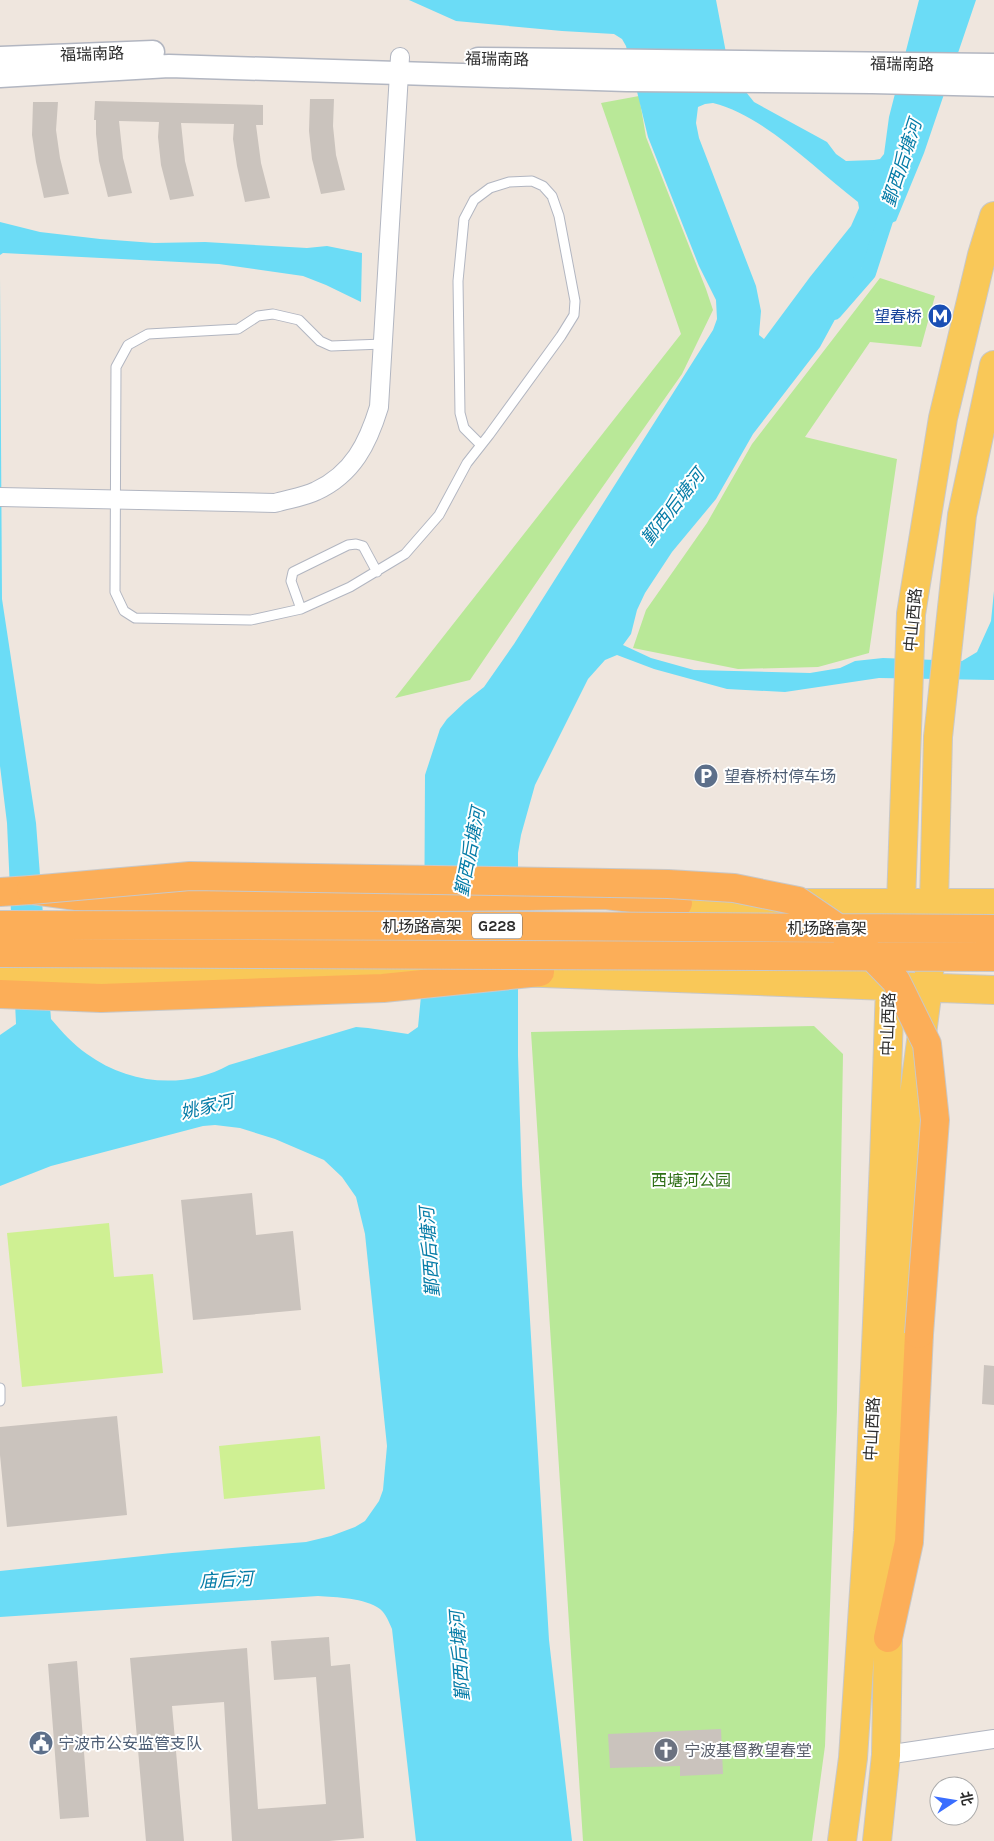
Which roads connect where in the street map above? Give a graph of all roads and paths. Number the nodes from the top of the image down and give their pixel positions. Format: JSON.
{"nodes":[{"id":1,"x":0,"y":58,"type":"edge"},
{"id":2,"x":400,"y":64,"type":"junction"},
{"id":3,"x":990,"y":75,"type":"edge"},
{"id":4,"x":0,"y":76,"type":"edge"},
{"id":5,"x":994,"y":216,"type":"edge"},
{"id":6,"x":383,"y":344,"type":"junction"},
{"id":7,"x":994,"y":365,"type":"edge"},
{"id":8,"x":481,"y":445,"type":"junction"},
{"id":9,"x":0,"y":497,"type":"edge"},
{"id":10,"x":115,"y":499,"type":"junction"},
{"id":11,"x":377,"y":572,"type":"junction"},
{"id":12,"x":301,"y":609,"type":"junction"},
{"id":13,"x":31,"y":890,"type":"junction"},
{"id":14,"x":0,"y":892,"type":"edge"},
{"id":15,"x":678,"y":903,"type":"junction"},
{"id":16,"x":901,"y":903,"type":"junction"},
{"id":17,"x":934,"y":903,"type":"junction"},
{"id":18,"x":994,"y":903,"type":"edge"},
{"id":19,"x":0,"y":912,"type":"edge"},
{"id":20,"x":0,"y":925,"type":"edge"},
{"id":21,"x":994,"y":929,"type":"edge"},
{"id":22,"x":0,"y":953,"type":"edge"},
{"id":23,"x":994,"y":957,"type":"edge"},
{"id":24,"x":544,"y":972,"type":"junction"},
{"id":25,"x":0,"y":974,"type":"edge"},
{"id":26,"x":890,"y":986,"type":"junction"},
{"id":27,"x":928,"y":988,"type":"junction"},
{"id":28,"x":994,"y":990,"type":"edge"},
{"id":29,"x":0,"y":994,"type":"edge"},
{"id":30,"x":0,"y":1388,"type":"edge"},
{"id":31,"x":0,"y":1401,"type":"edge"},
{"id":32,"x":888,"y":1638,"type":"junction"},
{"id":33,"x":994,"y":1738,"type":"edge"},
{"id":34,"x":886,"y":1755,"type":"junction"},
{"id":35,"x":842,"y":1841,"type":"edge"},
{"id":36,"x":877,"y":1841,"type":"edge"}],
"edges":[{"from":1,"to":2,"type":"street","name":"福瑞南路"},
{"from":2,"to":3,"type":"street","name":"福瑞南路"},
{"from":2,"to":4,"type":"street","name":"福瑞南路"},
{"from":2,"to":6,"type":"street"},
{"from":5,"to":16,"type":"main road","name":"中山西路"},
{"from":6,"to":10,"type":"street"},
{"from":6,"to":10,"type":"lane"},
{"from":7,"to":17,"type":"main road","name":"中山西路"},
{"from":8,"to":8,"type":"lane"},
{"from":8,"to":11,"type":"lane"},
{"from":9,"to":10,"type":"street"},
{"from":10,"to":12,"type":"lane"},
{"from":11,"to":12,"type":"lane"},
{"from":11,"to":12,"type":"lane"},
{"from":13,"to":14,"type":"highway"},
{"from":13,"to":15,"type":"highway","bridge":true},
{"from":13,"to":32,"type":"highway","bridge":true},
{"from":15,"to":16,"type":"main road"},
{"from":15,"to":19,"type":"main road"},
{"from":16,"to":17,"type":"main road"},
{"from":16,"to":26,"type":"main road","name":"中山西路"},
{"from":17,"to":18,"type":"main road"},
{"from":17,"to":27,"type":"main road","name":"中山西路"},
{"from":20,"to":21,"type":"highway","name":"机场路高架","number":"G228","bridge":true},
{"from":22,"to":23,"type":"highway","name":"机场路高架","number":"G228","bridge":true},
{"from":24,"to":25,"type":"main road"},
{"from":24,"to":26,"type":"main road"},
{"from":24,"to":29,"type":"highway"},
{"from":26,"to":27,"type":"main road"},
{"from":26,"to":35,"type":"main road","name":"中山西路"},
{"from":27,"to":28,"type":"main road"},
{"from":27,"to":32,"type":"main road","name":"中山西路"},
{"from":30,"to":31,"type":"lane"},
{"from":32,"to":34,"type":"main road","name":"中山西路"},
{"from":33,"to":34,"type":"street"},
{"from":34,"to":36,"type":"main road","name":"中山西路"}]}
